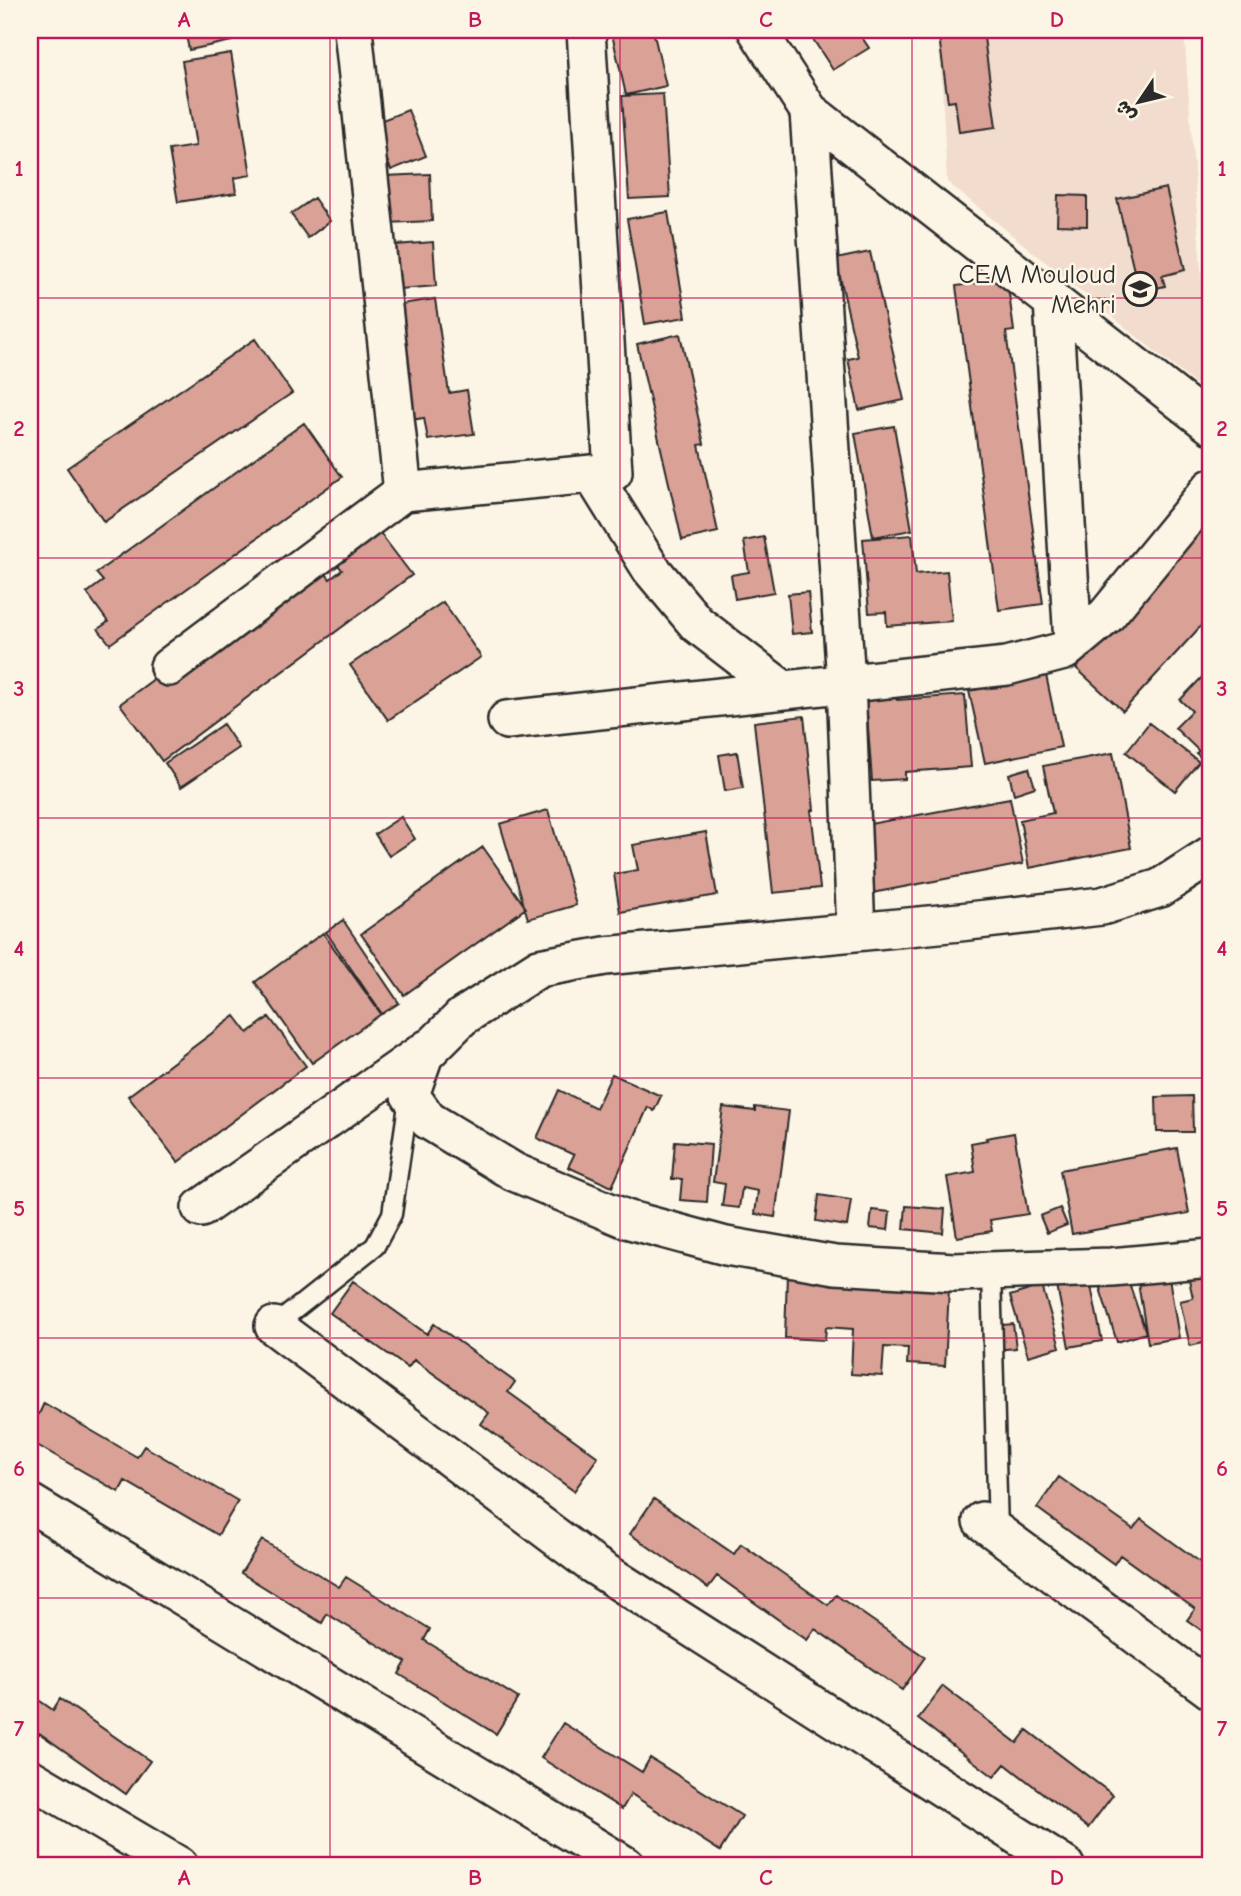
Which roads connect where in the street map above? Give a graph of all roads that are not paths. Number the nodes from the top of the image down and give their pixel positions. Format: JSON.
{"nodes":[{"id":1,"x":353,"y":30,"type":"edge"},
{"id":2,"x":586,"y":30,"type":"edge"},
{"id":3,"x":757,"y":30,"type":"edge"},
{"id":4,"x":810,"y":111,"type":"junction"},
{"id":5,"x":1053,"y":301,"type":"junction"},
{"id":6,"x":1211,"y":425,"type":"edge"},
{"id":7,"x":592,"y":474,"type":"junction"},
{"id":8,"x":1211,"y":488,"type":"edge"},
{"id":9,"x":403,"y":492,"type":"junction"},
{"id":10,"x":1073,"y":643,"type":"junction"},
{"id":11,"x":169,"y":667,"type":"dead end"},
{"id":12,"x":846,"y":683,"type":"junction"},
{"id":13,"x":783,"y":690,"type":"junction"},
{"id":14,"x":507,"y":720,"type":"dead end"},
{"id":15,"x":1211,"y":855,"type":"edge"},
{"id":16,"x":856,"y":932,"type":"junction"},
{"id":17,"x":432,"y":1046,"type":"junction"},
{"id":18,"x":410,"y":1095,"type":"junction"},
{"id":19,"x":201,"y":1208,"type":"dead end"},
{"id":20,"x":1211,"y":1258,"type":"edge"},
{"id":21,"x":991,"y":1271,"type":"junction"},
{"id":22,"x":274,"y":1326,"type":"joint"},
{"id":23,"x":30,"y":1503,"type":"edge"},
{"id":24,"x":990,"y":1526,"type":"joint"},
{"id":25,"x":1211,"y":1690,"type":"edge"},
{"id":26,"x":30,"y":1779,"type":"edge"},
{"id":27,"x":179,"y":1866,"type":"edge"},
{"id":28,"x":626,"y":1866,"type":"edge"},
{"id":29,"x":1065,"y":1866,"type":"edge"}],
"edges":[{"from":1,"to":9,"type":"street"},
{"from":2,"to":7,"type":"street"},
{"from":3,"to":4,"type":"street"},
{"from":4,"to":5,"type":"street"},
{"from":4,"to":12,"type":"street"},
{"from":5,"to":6,"type":"street"},
{"from":5,"to":10,"type":"street"},
{"from":7,"to":9,"type":"street"},
{"from":7,"to":13,"type":"street"},
{"from":8,"to":10,"type":"street"},
{"from":9,"to":11,"type":"street"},
{"from":10,"to":12,"type":"street"},
{"from":12,"to":13,"type":"street"},
{"from":12,"to":16,"type":"street"},
{"from":13,"to":14,"type":"street"},
{"from":15,"to":16,"type":"street"},
{"from":16,"to":17,"type":"street"},
{"from":17,"to":18,"type":"street"},
{"from":17,"to":19,"type":"street"},
{"from":18,"to":21,"type":"street"},
{"from":18,"to":22,"type":"lane"},
{"from":20,"to":21,"type":"street"},
{"from":21,"to":24,"type":"lane"},
{"from":22,"to":29,"type":"street"},
{"from":23,"to":28,"type":"street"},
{"from":24,"to":25,"type":"street"},
{"from":26,"to":27,"type":"street"}]}
